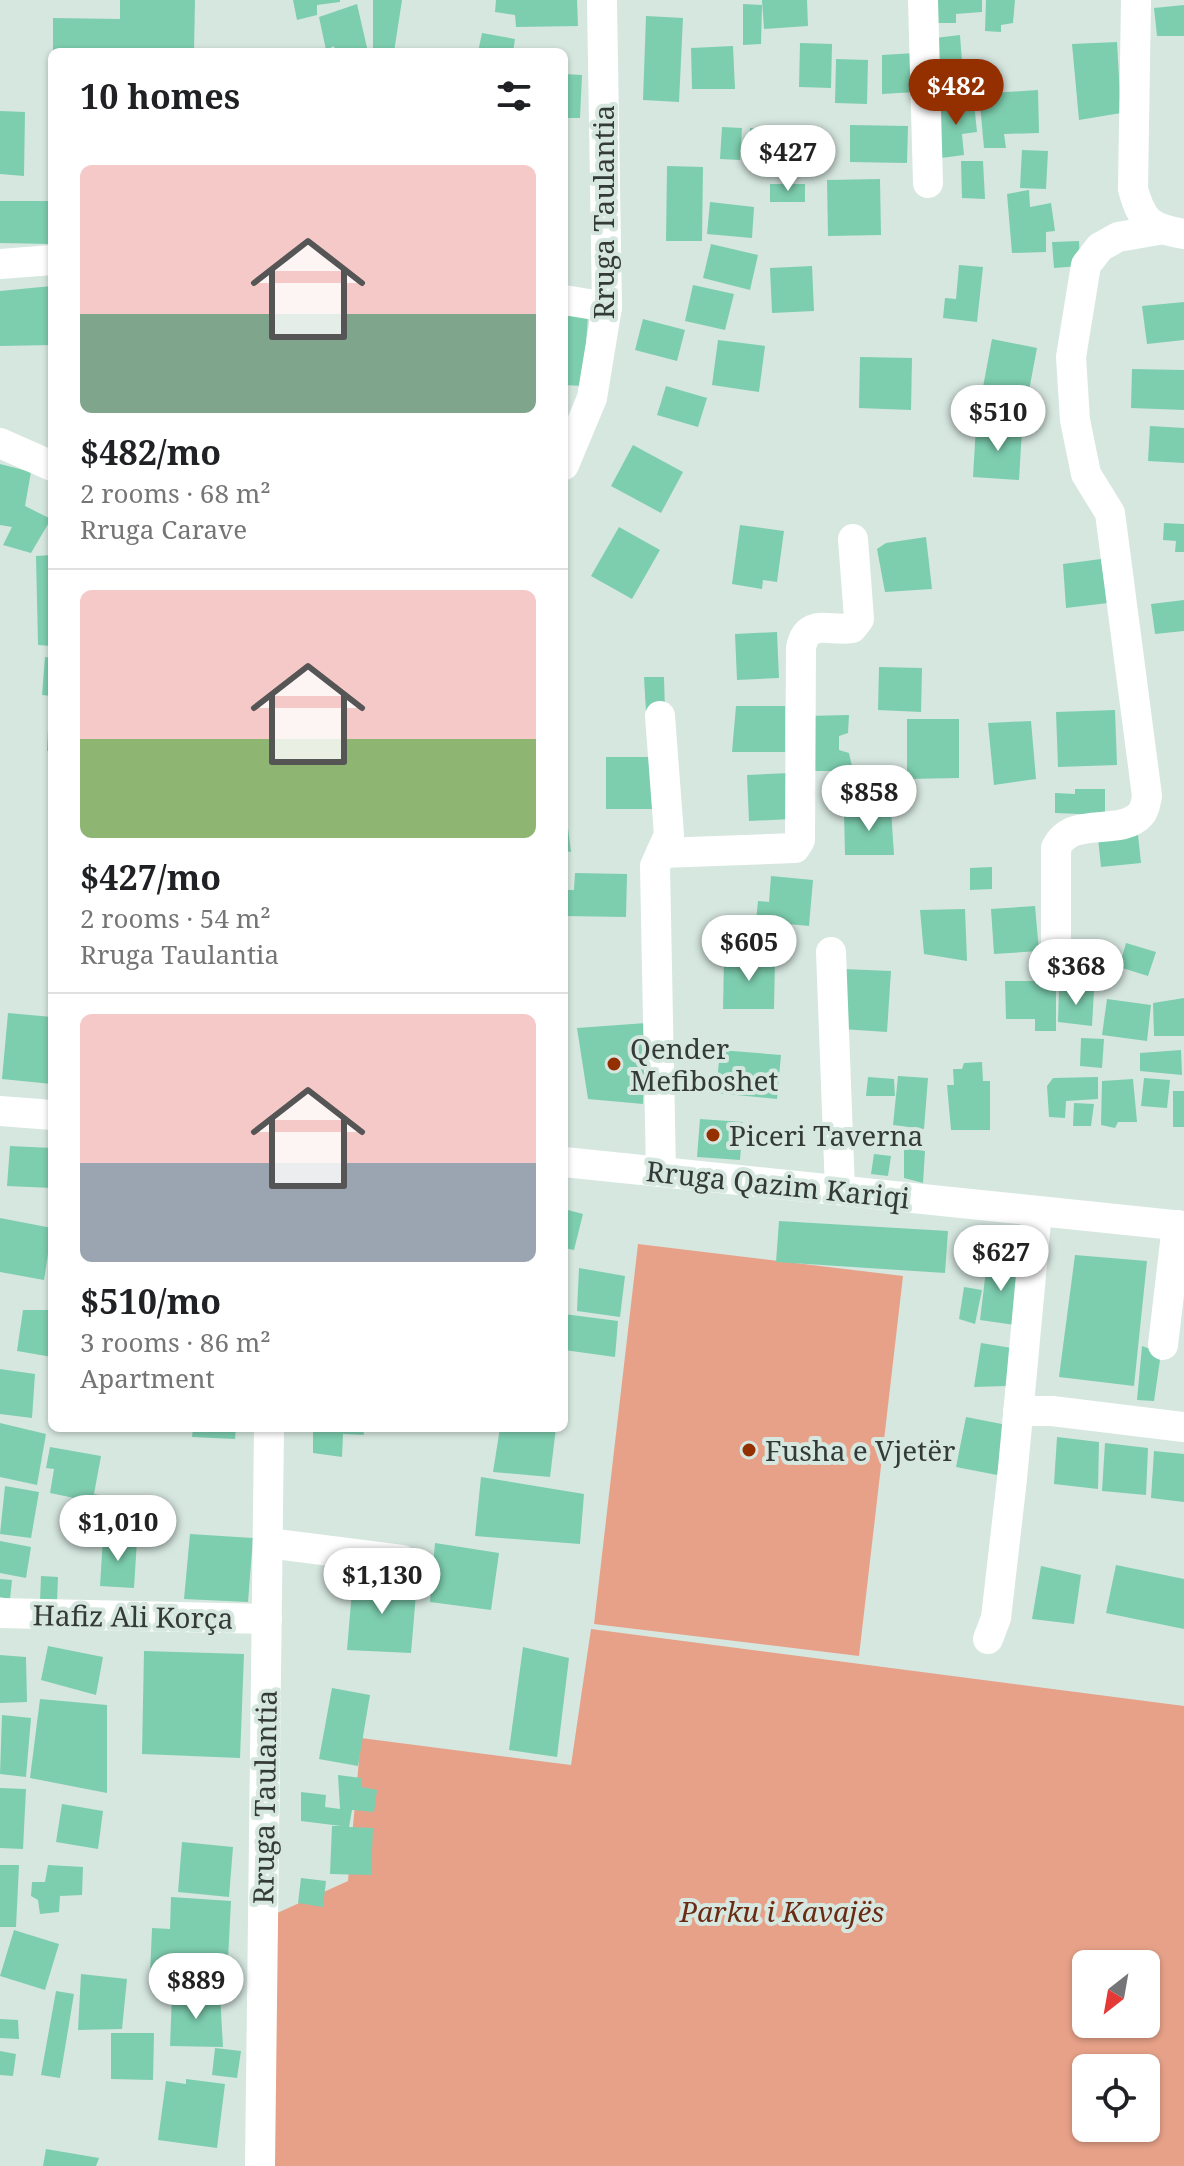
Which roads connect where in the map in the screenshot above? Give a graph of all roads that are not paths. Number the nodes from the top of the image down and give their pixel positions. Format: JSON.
{"nodes":[{"id":1,"x":602,"y":0,"type":"edge"},
{"id":2,"x":923,"y":0,"type":"edge"},
{"id":3,"x":1136,"y":0,"type":"edge"},
{"id":4,"x":928,"y":183,"type":"dead end"},
{"id":5,"x":1171,"y":232,"type":"edge"},
{"id":6,"x":48,"y":260,"type":"edge"},
{"id":7,"x":0,"y":264,"type":"edge"},
{"id":8,"x":568,"y":301,"type":"edge"},
{"id":9,"x":607,"y":307,"type":"junction"},
{"id":10,"x":0,"y":443,"type":"edge"},
{"id":11,"x":568,"y":455,"type":"edge"},
{"id":12,"x":48,"y":464,"type":"edge"},
{"id":13,"x":853,"y":539,"type":"dead end"},
{"id":14,"x":660,"y":716,"type":"dead end"},
{"id":15,"x":661,"y":853,"type":"junction"},
{"id":16,"x":831,"y":952,"type":"dead end"},
{"id":17,"x":1056,"y":964,"type":"dead end"},
{"id":18,"x":0,"y":1111,"type":"edge"},
{"id":19,"x":48,"y":1115,"type":"edge"},
{"id":20,"x":568,"y":1162,"type":"edge"},
{"id":21,"x":661,"y":1172,"type":"junction"},
{"id":22,"x":840,"y":1190,"type":"junction"},
{"id":23,"x":1037,"y":1211,"type":"junction"},
{"id":24,"x":1180,"y":1225,"type":"edge"},
{"id":25,"x":1163,"y":1345,"type":"dead end"},
{"id":26,"x":1018,"y":1411,"type":"junction"},
{"id":27,"x":1184,"y":1427,"type":"edge"},
{"id":28,"x":269,"y":1432,"type":"edge"},
{"id":29,"x":268,"y":1543,"type":"junction"},
{"id":30,"x":402,"y":1560,"type":"dead end"},
{"id":31,"x":0,"y":1613,"type":"edge"},
{"id":32,"x":267,"y":1619,"type":"junction"},
{"id":33,"x":988,"y":1639,"type":"dead end"},
{"id":34,"x":260,"y":2166,"type":"edge"}],
"edges":[{"from":1,"to":9,"type":"street","name":"Rruga Taulantia"},
{"from":2,"to":4,"type":"street"},
{"from":3,"to":5,"type":"street"},
{"from":5,"to":17,"type":"street"},
{"from":6,"to":7,"type":"street"},
{"from":8,"to":9,"type":"street"},
{"from":9,"to":11,"type":"street","name":"Rruga Taulantia"},
{"from":10,"to":12,"type":"street"},
{"from":13,"to":15,"type":"street"},
{"from":14,"to":15,"type":"street"},
{"from":15,"to":21,"type":"street"},
{"from":16,"to":22,"type":"street"},
{"from":18,"to":19,"type":"street"},
{"from":20,"to":21,"type":"street","name":"Rruga Qazim Kariqi"},
{"from":21,"to":22,"type":"street","name":"Rruga Qazim Kariqi"},
{"from":22,"to":23,"type":"street","name":"Rruga Qazim Kariqi"},
{"from":23,"to":24,"type":"street","name":"Rruga Qazim Kariqi"},
{"from":23,"to":26,"type":"street"},
{"from":24,"to":25,"type":"street"},
{"from":26,"to":27,"type":"street"},
{"from":26,"to":33,"type":"street"},
{"from":28,"to":29,"type":"street","name":"Rruga Taulantia"},
{"from":29,"to":30,"type":"street"},
{"from":29,"to":32,"type":"street","name":"Rruga Taulantia"},
{"from":31,"to":32,"type":"street","name":"Hafiz Ali Korça"},
{"from":32,"to":34,"type":"street","name":"Rruga Taulantia"}]}
